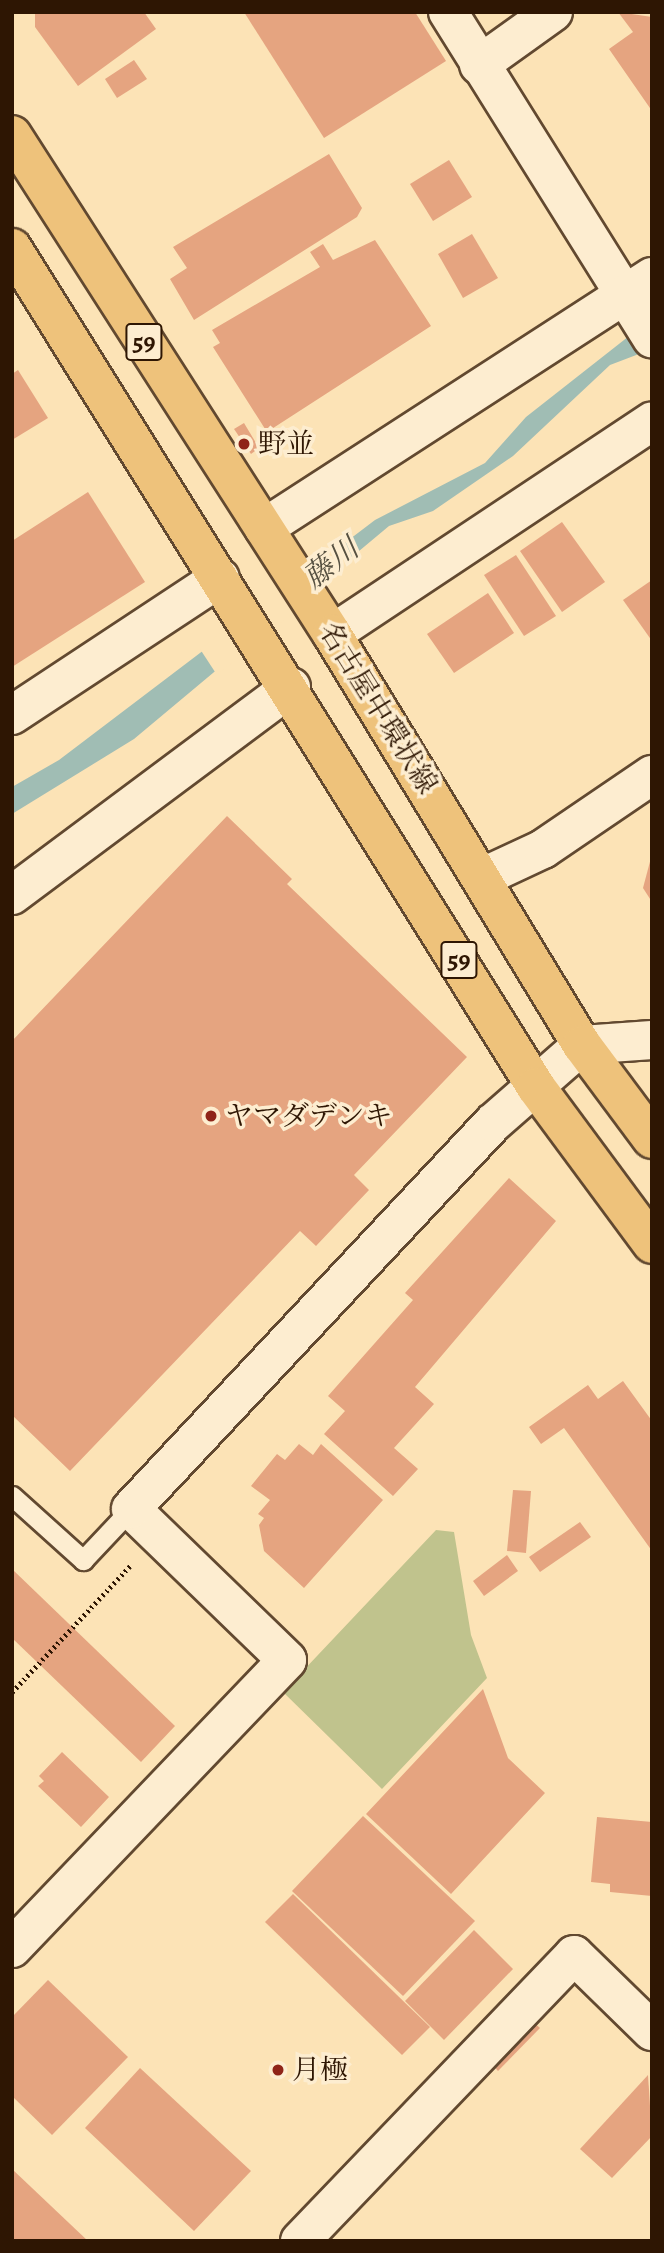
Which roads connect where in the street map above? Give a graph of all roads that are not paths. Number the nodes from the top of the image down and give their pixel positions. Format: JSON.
{"nodes":[{"id":1,"x":448,"y":12,"type":"edge"},
{"id":2,"x":553,"y":12,"type":"edge"},
{"id":3,"x":479,"y":65,"type":"junction"},
{"id":4,"x":12,"y":135,"type":"edge"},
{"id":5,"x":12,"y":248,"type":"edge"},
{"id":6,"x":641,"y":304,"type":"edge"},
{"id":7,"x":652,"y":421,"type":"edge"},
{"id":8,"x":270,"y":538,"type":"junction"},
{"id":9,"x":223,"y":584,"type":"junction"},
{"id":10,"x":330,"y":630,"type":"junction"},
{"id":11,"x":285,"y":677,"type":"junction"},
{"id":12,"x":12,"y":715,"type":"edge"},
{"id":13,"x":652,"y":775,"type":"edge"},
{"id":14,"x":483,"y":877,"type":"junction"},
{"id":15,"x":12,"y":895,"type":"edge"},
{"id":16,"x":652,"y":1040,"type":"edge"},
{"id":17,"x":582,"y":1045,"type":"junction"},
{"id":18,"x":537,"y":1087,"type":"junction"},
{"id":19,"x":652,"y":1139,"type":"edge"},
{"id":20,"x":652,"y":1244,"type":"edge"},
{"id":21,"x":12,"y":1496,"type":"edge"},
{"id":22,"x":131,"y":1509,"type":"junction"},
{"id":23,"x":12,"y":1948,"type":"edge"},
{"id":24,"x":652,"y":2031,"type":"edge"},
{"id":25,"x":300,"y":2241,"type":"edge"}],
"edges":[{"from":1,"to":3,"type":"street"},
{"from":2,"to":3,"type":"street"},
{"from":3,"to":6,"type":"street"},
{"from":4,"to":8,"type":"main road","name":"名古屋中環状線","number":"59"},
{"from":5,"to":9,"type":"main road","number":"59"},
{"from":6,"to":8,"type":"street"},
{"from":7,"to":10,"type":"street"},
{"from":8,"to":10,"type":"main road","name":"名古屋中環状線","number":"59"},
{"from":9,"to":11,"type":"main road","number":"59"},
{"from":9,"to":12,"type":"street"},
{"from":10,"to":14,"type":"main road","name":"名古屋中環状線","number":"59"},
{"from":11,"to":15,"type":"street"},
{"from":11,"to":18,"type":"main road","number":"59"},
{"from":13,"to":14,"type":"street"},
{"from":14,"to":17,"type":"main road","name":"名古屋中環状線","number":"59"},
{"from":16,"to":17,"type":"street"},
{"from":17,"to":18,"type":"street"},
{"from":17,"to":19,"type":"main road","name":"名古屋中環状線","number":"59"},
{"from":18,"to":20,"type":"main road","number":"59"},
{"from":18,"to":22,"type":"street"},
{"from":21,"to":22,"type":"lane"},
{"from":22,"to":23,"type":"street"},
{"from":24,"to":25,"type":"street"}]}
